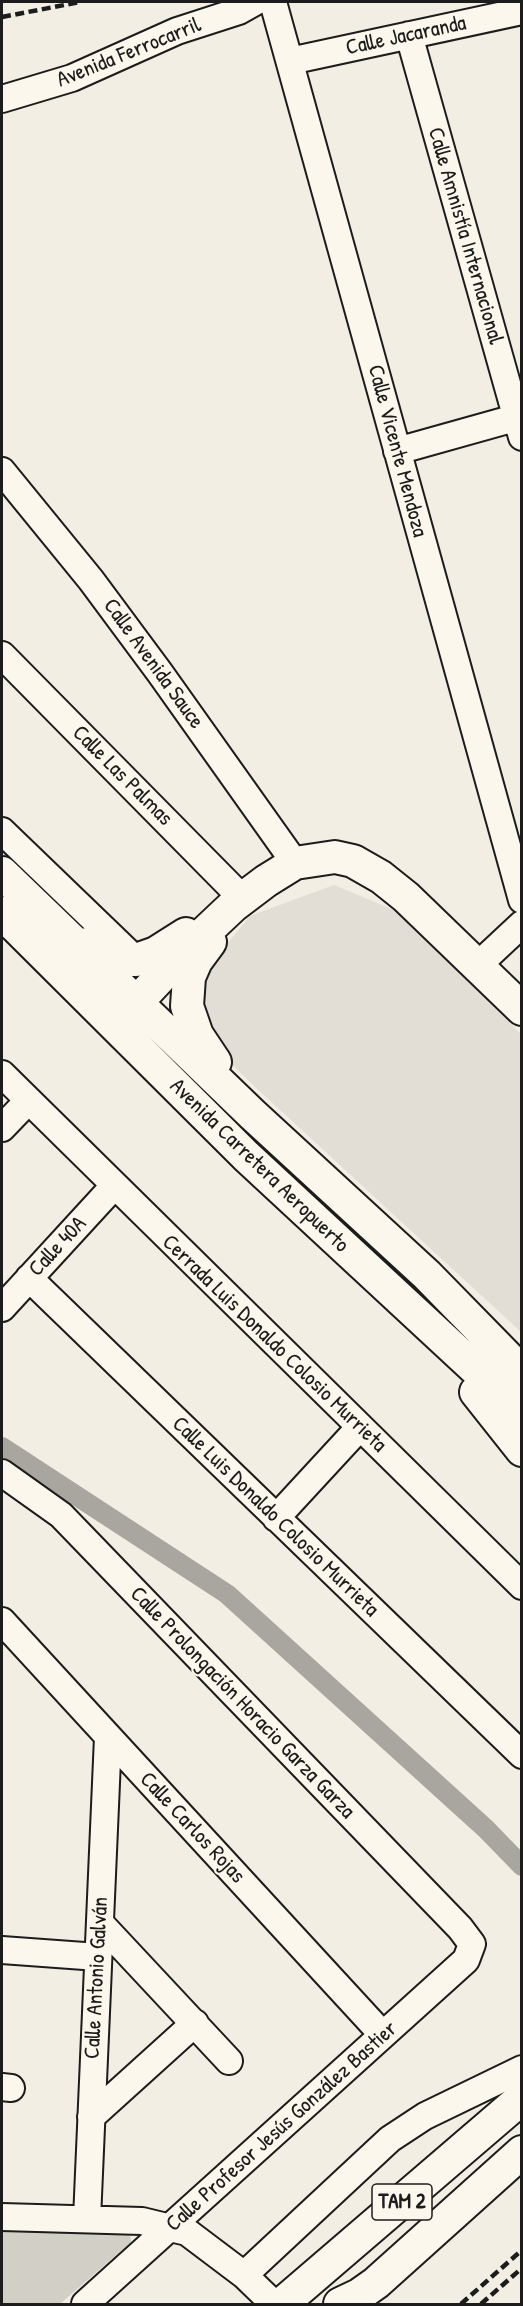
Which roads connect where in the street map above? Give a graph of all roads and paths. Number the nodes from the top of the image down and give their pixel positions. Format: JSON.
{"nodes":[{"id":1,"x":255,"y":2,"type":"edge"},
{"id":2,"x":273,"y":2,"type":"edge"},
{"id":3,"x":522,"y":11,"type":"edge"},
{"id":4,"x":409,"y":35,"type":"junction"},
{"id":5,"x":290,"y":61,"type":"junction"},
{"id":6,"x":2,"y":99,"type":"edge"},
{"id":7,"x":520,"y":423,"type":"edge"},
{"id":8,"x":397,"y":451,"type":"junction"},
{"id":9,"x":2,"y":471,"type":"edge"},
{"id":10,"x":2,"y":655,"type":"edge"},
{"id":11,"x":2,"y":831,"type":"edge"},
{"id":12,"x":295,"y":863,"type":"junction"},
{"id":13,"x":14,"y":895,"type":"edge"},
{"id":14,"x":522,"y":900,"type":"edge"},
{"id":15,"x":237,"y":902,"type":"junction"},
{"id":16,"x":522,"y":924,"type":"edge"},
{"id":17,"x":136,"y":960,"type":"junction"},
{"id":18,"x":477,"y":966,"type":"junction"},
{"id":19,"x":137,"y":1002,"type":"junction"},
{"id":20,"x":522,"y":1009,"type":"edge"},
{"id":21,"x":2,"y":1074,"type":"edge"},
{"id":22,"x":27,"y":1101,"type":"junction"},
{"id":23,"x":252,"y":1114,"type":"junction"},
{"id":24,"x":210,"y":1120,"type":"junction"},
{"id":25,"x":2,"y":1128,"type":"edge"},
{"id":26,"x":114,"y":1186,"type":"junction"},
{"id":27,"x":29,"y":1278,"type":"junction"},
{"id":28,"x":396,"y":1297,"type":"junction"},
{"id":29,"x":2,"y":1308,"type":"edge"},
{"id":30,"x":522,"y":1372,"type":"edge"},
{"id":31,"x":522,"y":1412,"type":"edge"},
{"id":32,"x":360,"y":1427,"type":"junction"},
{"id":33,"x":522,"y":1450,"type":"edge"},
{"id":34,"x":2,"y":1473,"type":"edge"},
{"id":35,"x":276,"y":1518,"type":"junction"},
{"id":36,"x":522,"y":1586,"type":"edge"},
{"id":37,"x":2,"y":1621,"type":"edge"},
{"id":38,"x":108,"y":1737,"type":"junction"},
{"id":39,"x":522,"y":1755,"type":"edge"},
{"id":40,"x":100,"y":1923,"type":"junction"},
{"id":41,"x":472,"y":1944,"type":"joint"},
{"id":42,"x":2,"y":1950,"type":"edge"},
{"id":43,"x":98,"y":1957,"type":"junction"},
{"id":44,"x":195,"y":2023,"type":"junction"},
{"id":45,"x":383,"y":2035,"type":"junction"},
{"id":46,"x":229,"y":2061,"type":"dead end"},
{"id":47,"x":522,"y":2069,"type":"edge"},
{"id":48,"x":522,"y":2098,"type":"edge"},
{"id":49,"x":91,"y":2117,"type":"junction"},
{"id":50,"x":522,"y":2152,"type":"edge"},
{"id":51,"x":522,"y":2170,"type":"edge"},
{"id":52,"x":2,"y":2217,"type":"edge"},
{"id":53,"x":87,"y":2219,"type":"junction"},
{"id":54,"x":171,"y":2227,"type":"junction"},
{"id":55,"x":244,"y":2275,"type":"junction"},
{"id":56,"x":85,"y":2304,"type":"edge"},
{"id":57,"x":274,"y":2304,"type":"edge"},
{"id":58,"x":282,"y":2304,"type":"edge"},
{"id":59,"x":340,"y":2304,"type":"edge"},
{"id":60,"x":372,"y":2304,"type":"edge"}],
"edges":[{"from":1,"to":6,"type":"street","name":"Avenida Ferrocarril"},
{"from":2,"to":5,"type":"street","name":"Calle Vicente Mendoza"},
{"from":3,"to":4,"type":"street","name":"Calle Jacaranda"},
{"from":4,"to":5,"type":"street","name":"Calle Jacaranda"},
{"from":4,"to":7,"type":"street","name":"Calle Amnistía Internacional"},
{"from":5,"to":8,"type":"street","name":"Calle Vicente Mendoza"},
{"from":7,"to":8,"type":"street"},
{"from":8,"to":14,"type":"street","name":"Calle Vicente Mendoza"},
{"from":9,"to":12,"type":"street","name":"Calle Avenida Sauce"},
{"from":10,"to":15,"type":"street","name":"Calle Las Palmas"},
{"from":11,"to":17,"type":"street"},
{"from":12,"to":15,"type":"main road"},
{"from":12,"to":18,"type":"main road"},
{"from":13,"to":17,"type":"main road"},
{"from":13,"to":19,"type":"main road","name":"Avenida Carretera Aeropuerto"},
{"from":13,"to":24,"type":"main road","name":"Avenida Carretera Aeropuerto"},
{"from":15,"to":17,"type":"main road"},
{"from":15,"to":19,"type":"main road"},
{"from":15,"to":23,"type":"main road"},
{"from":16,"to":18,"type":"street"},
{"from":18,"to":20,"type":"main road"},
{"from":19,"to":23,"type":"main road","name":"Avenida Carretera Aeropuerto"},
{"from":19,"to":24,"type":"main road"},
{"from":21,"to":22,"type":"street","name":"Cerrada Luis Donaldo Colosio Murrieta"},
{"from":22,"to":25,"type":"street"},
{"from":22,"to":26,"type":"street","name":"Cerrada Luis Donaldo Colosio Murrieta"},
{"from":23,"to":30,"type":"main road","name":"Avenida Carretera Aeropuerto"},
{"from":24,"to":28,"type":"main road","name":"Avenida Carretera Aeropuerto"},
{"from":26,"to":27,"type":"street","name":"Calle 40A"},
{"from":26,"to":32,"type":"street","name":"Cerrada Luis Donaldo Colosio Murrieta"},
{"from":27,"to":29,"type":"street","name":"Calle 40A"},
{"from":27,"to":35,"type":"street","name":"Calle Luis Donaldo Colosio Murrieta"},
{"from":28,"to":31,"type":"main road","name":"Avenida Carretera Aeropuerto"},
{"from":28,"to":33,"type":"main road"},
{"from":32,"to":35,"type":"street"},
{"from":32,"to":36,"type":"street","name":"Cerrada Luis Donaldo Colosio Murrieta"},
{"from":34,"to":41,"type":"street","name":"Calle Prolongación Horacio Garza Garza"},
{"from":35,"to":39,"type":"street","name":"Calle Luis Donaldo Colosio Murrieta"},
{"from":37,"to":38,"type":"street","name":"Calle Carlos Rojas"},
{"from":38,"to":40,"type":"street","name":"Calle Antonio Galván"},
{"from":38,"to":45,"type":"street","name":"Calle Carlos Rojas"},
{"from":40,"to":43,"type":"street","name":"Calle Antonio Galván"},
{"from":40,"to":44,"type":"street"},
{"from":41,"to":45,"type":"street","name":"Calle Profesor Jesús González Bastier"},
{"from":42,"to":43,"type":"street"},
{"from":43,"to":49,"type":"street","name":"Calle Antonio Galván"},
{"from":44,"to":46,"type":"street"},
{"from":44,"to":49,"type":"street"},
{"from":45,"to":54,"type":"street","name":"Calle Profesor Jesús González Bastier"},
{"from":47,"to":55,"type":"street"},
{"from":48,"to":58,"type":"main road","number":"TAM 2"},
{"from":49,"to":53,"type":"street","name":"Calle Antonio Galván"},
{"from":50,"to":59,"type":"main road"},
{"from":51,"to":60,"type":"main road","number":"TAM 2"},
{"from":52,"to":53,"type":"street"},
{"from":53,"to":54,"type":"street"},
{"from":54,"to":55,"type":"street"},
{"from":54,"to":56,"type":"street","name":"Calle Profesor Jesús González Bastier"},
{"from":55,"to":57,"type":"street"}]}
